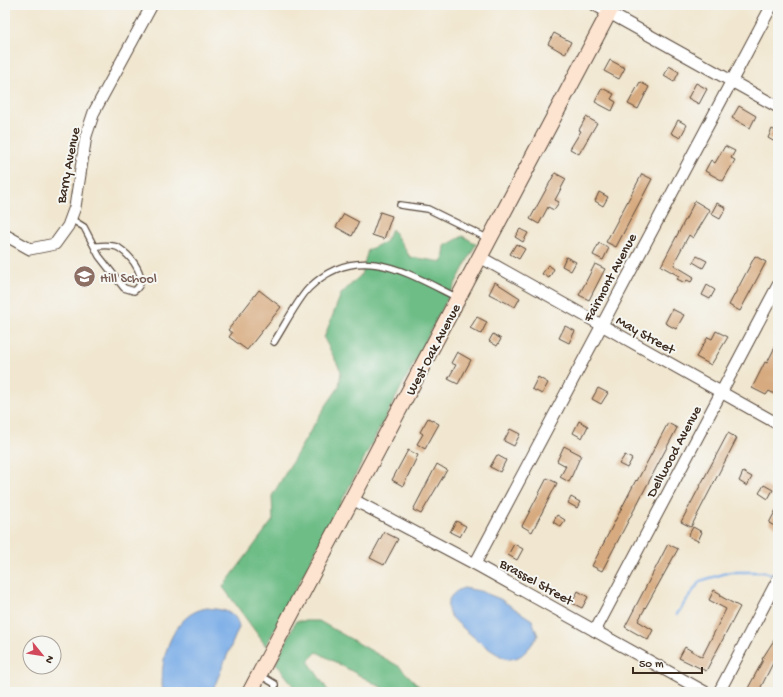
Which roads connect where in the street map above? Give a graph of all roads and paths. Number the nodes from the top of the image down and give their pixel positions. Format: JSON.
{"nodes":[{"id":1,"x":152,"y":5,"type":"edge"},
{"id":2,"x":594,"y":5,"type":"edge"},
{"id":3,"x":772,"y":5,"type":"edge"},
{"id":4,"x":611,"y":9,"type":"edge"},
{"id":5,"x":732,"y":81,"type":"junction"},
{"id":6,"x":778,"y":107,"type":"edge"},
{"id":7,"x":400,"y":205,"type":"dead end"},
{"id":8,"x":71,"y":219,"type":"junction"},
{"id":9,"x":5,"y":235,"type":"edge"},
{"id":10,"x":490,"y":239,"type":"junction"},
{"id":11,"x":95,"y":246,"type":"junction"},
{"id":12,"x":480,"y":257,"type":"junction"},
{"id":13,"x":778,"y":285,"type":"edge"},
{"id":14,"x":458,"y":298,"type":"junction"},
{"id":15,"x":600,"y":326,"type":"junction"},
{"id":16,"x":274,"y":342,"type":"dead end"},
{"id":17,"x":721,"y":392,"type":"junction"},
{"id":18,"x":778,"y":424,"type":"edge"},
{"id":19,"x":352,"y":498,"type":"junction"},
{"id":20,"x":475,"y":564,"type":"junction"},
{"id":21,"x":778,"y":579,"type":"edge"},
{"id":22,"x":595,"y":631,"type":"junction"},
{"id":23,"x":259,"y":675,"type":"junction"},
{"id":24,"x":250,"y":692,"type":"edge"},
{"id":25,"x":275,"y":692,"type":"edge"},
{"id":26,"x":706,"y":692,"type":"edge"},
{"id":27,"x":719,"y":692,"type":"edge"}],
"edges":[{"from":1,"to":8,"type":"street","name":"Barry Avenue"},
{"from":2,"to":4,"type":"street"},
{"from":3,"to":5,"type":"street","name":"Fairmont Avenue"},
{"from":4,"to":5,"type":"street"},
{"from":4,"to":10,"type":"street","name":"West Oak Avenue"},
{"from":5,"to":6,"type":"street"},
{"from":5,"to":15,"type":"street","name":"Fairmont Avenue"},
{"from":7,"to":10,"type":"lane"},
{"from":8,"to":9,"type":"street","name":"Barry Avenue"},
{"from":8,"to":11,"type":"lane"},
{"from":10,"to":12,"type":"street","name":"West Oak Avenue"},
{"from":11,"to":11,"type":"lane"},
{"from":12,"to":14,"type":"street","name":"West Oak Avenue"},
{"from":12,"to":15,"type":"street","name":"May Street"},
{"from":13,"to":17,"type":"street","name":"Dellwood Avenue"},
{"from":14,"to":16,"type":"lane"},
{"from":14,"to":19,"type":"street","name":"West Oak Avenue"},
{"from":15,"to":17,"type":"street","name":"May Street"},
{"from":15,"to":20,"type":"street","name":"Fairmont Avenue"},
{"from":17,"to":18,"type":"street","name":"May Street"},
{"from":17,"to":22,"type":"street","name":"Dellwood Avenue"},
{"from":19,"to":20,"type":"street","name":"Brassel Street"},
{"from":19,"to":23,"type":"street","name":"West Oak Avenue"},
{"from":20,"to":22,"type":"street","name":"Brassel Street"},
{"from":21,"to":27,"type":"street"},
{"from":22,"to":26,"type":"street","name":"Brassel Street"},
{"from":23,"to":24,"type":"street","name":"West Oak Avenue"},
{"from":23,"to":25,"type":"lane"}]}
